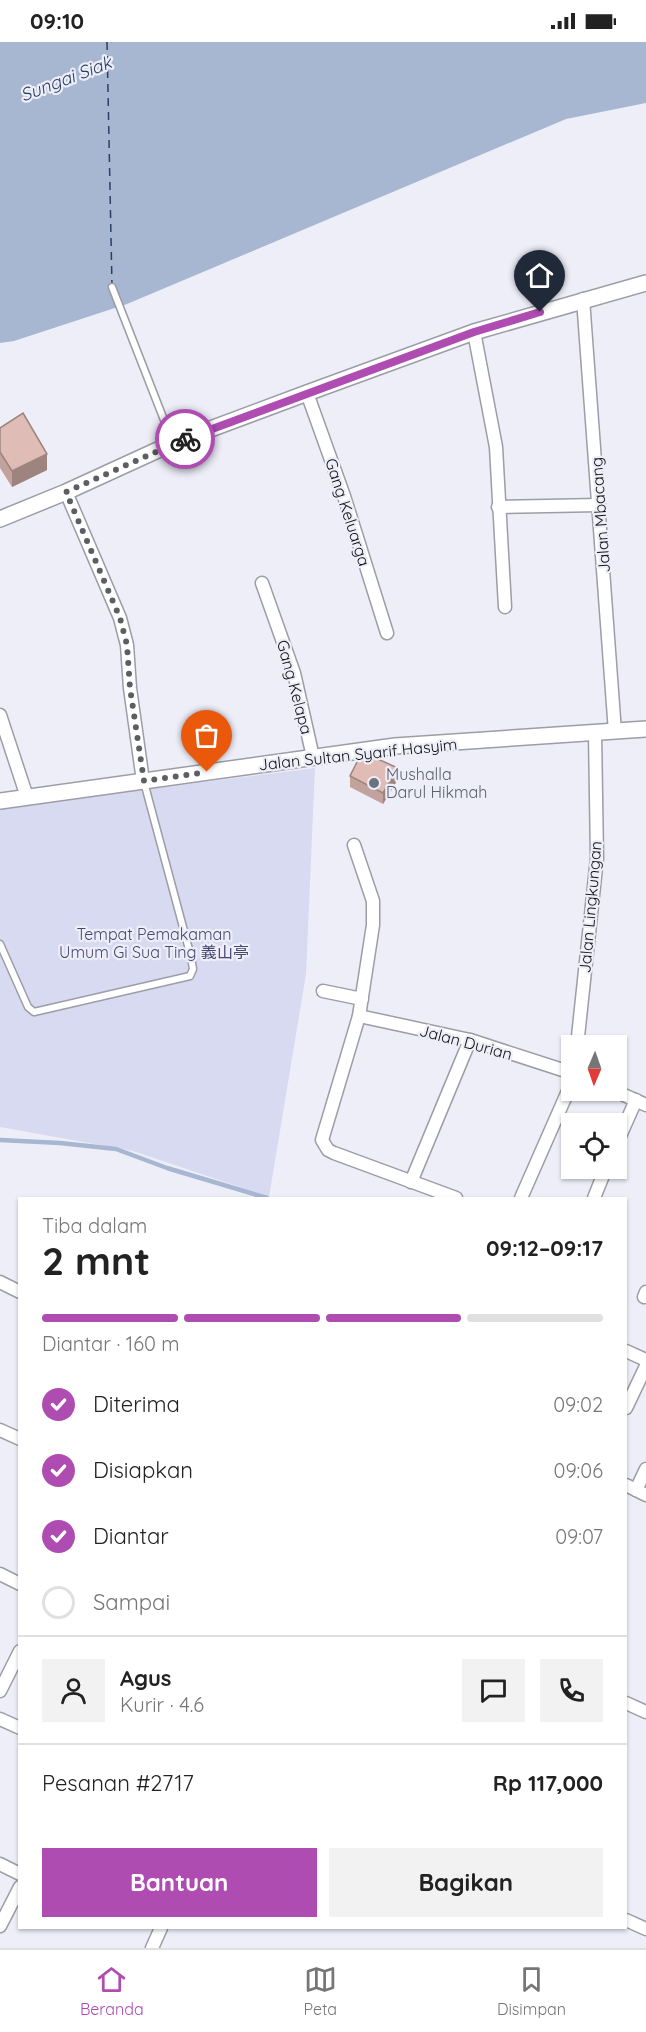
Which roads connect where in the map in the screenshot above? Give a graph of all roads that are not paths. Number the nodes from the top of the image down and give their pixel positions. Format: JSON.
{"nodes":[{"id":1,"x":646,"y":283,"type":"edge"},
{"id":2,"x":112,"y":287,"type":"dead end"},
{"id":3,"x":583,"y":299,"type":"junction"},
{"id":4,"x":474,"y":332,"type":"junction"},
{"id":5,"x":307,"y":393,"type":"junction"},
{"id":6,"x":173,"y":443,"type":"junction"},
{"id":7,"x":66,"y":492,"type":"junction"},
{"id":8,"x":599,"y":505,"type":"junction"},
{"id":9,"x":498,"y":507,"type":"junction"},
{"id":10,"x":0,"y":519,"type":"edge"},
{"id":11,"x":262,"y":583,"type":"dead end"},
{"id":12,"x":505,"y":607,"type":"dead end"},
{"id":13,"x":387,"y":633,"type":"dead end"},
{"id":14,"x":0,"y":715,"type":"edge"},
{"id":15,"x":646,"y":729,"type":"edge"},
{"id":16,"x":615,"y":732,"type":"junction"},
{"id":17,"x":595,"y":733,"type":"junction"},
{"id":18,"x":313,"y":758,"type":"junction"},
{"id":19,"x":144,"y":781,"type":"junction"},
{"id":20,"x":27,"y":797,"type":"junction"},
{"id":21,"x":0,"y":801,"type":"edge"},
{"id":22,"x":354,"y":845,"type":"dead end"},
{"id":23,"x":0,"y":944,"type":"edge"},
{"id":24,"x":323,"y":991,"type":"dead end"},
{"id":25,"x":362,"y":999,"type":"junction"},
{"id":26,"x":359,"y":1016,"type":"junction"},
{"id":27,"x":578,"y":1035,"type":"edge"},
{"id":28,"x":470,"y":1040,"type":"junction"},
{"id":29,"x":561,"y":1069,"type":"edge"},
{"id":30,"x":627,"y":1096,"type":"edge"},
{"id":31,"x":564,"y":1101,"type":"edge"},
{"id":32,"x":641,"y":1102,"type":"edge"},
{"id":33,"x":627,"y":1126,"type":"edge"},
{"id":34,"x":602,"y":1179,"type":"edge"},
{"id":35,"x":411,"y":1182,"type":"junction"},
{"id":36,"x":453,"y":1197,"type":"edge"},
{"id":37,"x":521,"y":1197,"type":"edge"},
{"id":38,"x":594,"y":1197,"type":"edge"},
{"id":39,"x":0,"y":1282,"type":"edge"},
{"id":40,"x":18,"y":1291,"type":"edge"},
{"id":41,"x":627,"y":1351,"type":"edge"},
{"id":42,"x":646,"y":1360,"type":"edge"},
{"id":43,"x":646,"y":1366,"type":"edge"},
{"id":44,"x":627,"y":1406,"type":"edge"},
{"id":45,"x":0,"y":1430,"type":"edge"},
{"id":46,"x":18,"y":1438,"type":"edge"},
{"id":47,"x":646,"y":1469,"type":"edge"},
{"id":48,"x":636,"y":1490,"type":"edge"},
{"id":49,"x":0,"y":1574,"type":"edge"},
{"id":50,"x":18,"y":1583,"type":"edge"},
{"id":51,"x":18,"y":1655,"type":"edge"},
{"id":52,"x":0,"y":1691,"type":"edge"},
{"id":53,"x":627,"y":1702,"type":"edge"},
{"id":54,"x":646,"y":1712,"type":"edge"},
{"id":55,"x":0,"y":1719,"type":"edge"},
{"id":56,"x":18,"y":1727,"type":"edge"},
{"id":57,"x":0,"y":1864,"type":"edge"},
{"id":58,"x":18,"y":1873,"type":"edge"},
{"id":59,"x":18,"y":1891,"type":"edge"},
{"id":60,"x":627,"y":1920,"type":"edge"},
{"id":61,"x":0,"y":1926,"type":"edge"},
{"id":62,"x":161,"y":1929,"type":"edge"},
{"id":63,"x":646,"y":1929,"type":"edge"},
{"id":64,"x":152,"y":1948,"type":"edge"}],
"edges":[{"from":1,"to":3,"type":"street"},
{"from":2,"to":6,"type":"lane"},
{"from":3,"to":4,"type":"street"},
{"from":3,"to":8,"type":"street","name":"Jalan Mbacang"},
{"from":4,"to":5,"type":"street"},
{"from":4,"to":9,"type":"street"},
{"from":5,"to":6,"type":"street"},
{"from":5,"to":13,"type":"street","name":"Gang Keluarga"},
{"from":6,"to":7,"type":"street"},
{"from":7,"to":10,"type":"street"},
{"from":7,"to":19,"type":"street"},
{"from":8,"to":9,"type":"street"},
{"from":8,"to":16,"type":"street","name":"Jalan Mbacang"},
{"from":9,"to":12,"type":"street"},
{"from":11,"to":18,"type":"street","name":"Gang Kelapa"},
{"from":14,"to":20,"type":"street"},
{"from":15,"to":16,"type":"street","name":"Jalan Sultan Syarif Hasyim"},
{"from":16,"to":17,"type":"street","name":"Jalan Sultan Syarif Hasyim"},
{"from":17,"to":18,"type":"street","name":"Jalan Sultan Syarif Hasyim"},
{"from":17,"to":27,"type":"street","name":"Jalan Lingkungan"},
{"from":18,"to":19,"type":"street","name":"Jalan Sultan Syarif Hasyim"},
{"from":19,"to":20,"type":"street","name":"Jalan Sultan Syarif Hasyim"},
{"from":19,"to":23,"type":"lane"},
{"from":20,"to":21,"type":"street","name":"Jalan Sultan Syarif Hasyim"},
{"from":22,"to":25,"type":"street"},
{"from":24,"to":25,"type":"street"},
{"from":25,"to":26,"type":"street"},
{"from":26,"to":28,"type":"street","name":"Jalan Durian"},
{"from":26,"to":35,"type":"street"},
{"from":28,"to":29,"type":"street","name":"Jalan Durian"},
{"from":28,"to":35,"type":"street"},
{"from":30,"to":32,"type":"street"},
{"from":31,"to":37,"type":"street"},
{"from":32,"to":33,"type":"street"},
{"from":34,"to":38,"type":"street"},
{"from":35,"to":36,"type":"street"},
{"from":39,"to":40,"type":"street"},
{"from":41,"to":42,"type":"street"},
{"from":43,"to":44,"type":"street"},
{"from":45,"to":46,"type":"street"},
{"from":47,"to":48,"type":"street"},
{"from":49,"to":50,"type":"street"},
{"from":51,"to":52,"type":"street"},
{"from":53,"to":54,"type":"street"},
{"from":55,"to":56,"type":"street"},
{"from":57,"to":58,"type":"street"},
{"from":59,"to":61,"type":"street"},
{"from":60,"to":63,"type":"street"},
{"from":62,"to":64,"type":"street"}]}
